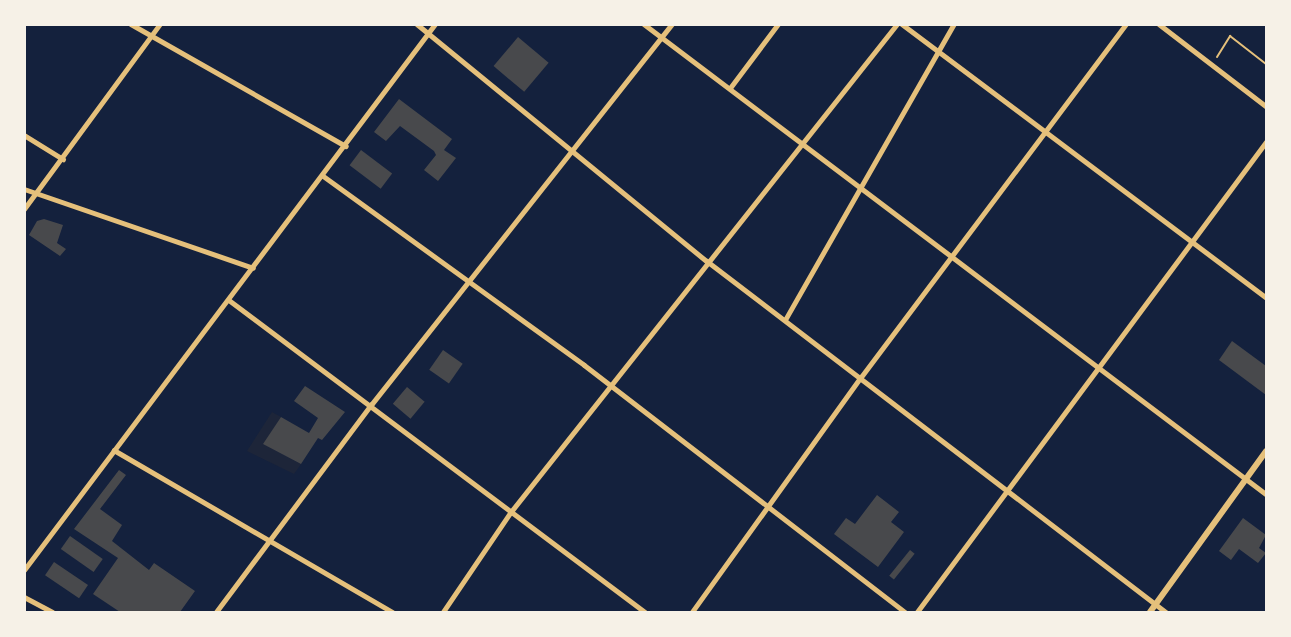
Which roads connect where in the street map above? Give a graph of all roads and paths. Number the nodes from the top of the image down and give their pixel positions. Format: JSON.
{"nodes":[{"id":1,"x":131,"y":24,"type":"edge"},
{"id":2,"x":160,"y":24,"type":"edge"},
{"id":3,"x":417,"y":24,"type":"edge"},
{"id":4,"x":435,"y":24,"type":"edge"},
{"id":5,"x":644,"y":24,"type":"edge"},
{"id":6,"x":673,"y":24,"type":"edge"},
{"id":7,"x":778,"y":24,"type":"edge"},
{"id":8,"x":899,"y":24,"type":"edge"},
{"id":9,"x":954,"y":24,"type":"edge"},
{"id":10,"x":1126,"y":24,"type":"edge"},
{"id":11,"x":1159,"y":24,"type":"edge"},
{"id":12,"x":430,"y":32,"type":"junction"},
{"id":13,"x":152,"y":35,"type":"junction"},
{"id":14,"x":662,"y":38,"type":"junction"},
{"id":15,"x":940,"y":52,"type":"junction"},
{"id":16,"x":1212,"y":64,"type":"junction"},
{"id":17,"x":1266,"y":64,"type":"edge"},
{"id":18,"x":730,"y":88,"type":"junction"},
{"id":19,"x":1266,"y":106,"type":"edge"},
{"id":20,"x":1044,"y":132,"type":"junction"},
{"id":21,"x":24,"y":135,"type":"edge"},
{"id":22,"x":1266,"y":142,"type":"edge"},
{"id":23,"x":803,"y":144,"type":"junction"},
{"id":24,"x":346,"y":146,"type":"junction"},
{"id":25,"x":572,"y":151,"type":"junction"},
{"id":26,"x":63,"y":159,"type":"junction"},
{"id":27,"x":323,"y":176,"type":"junction"},
{"id":28,"x":863,"y":187,"type":"junction"},
{"id":29,"x":24,"y":190,"type":"edge"},
{"id":30,"x":37,"y":194,"type":"junction"},
{"id":31,"x":24,"y":209,"type":"edge"},
{"id":32,"x":1191,"y":241,"type":"junction"},
{"id":33,"x":953,"y":255,"type":"junction"},
{"id":34,"x":706,"y":261,"type":"junction"},
{"id":35,"x":253,"y":268,"type":"junction"},
{"id":36,"x":469,"y":281,"type":"junction"},
{"id":37,"x":1266,"y":297,"type":"edge"},
{"id":38,"x":229,"y":300,"type":"junction"},
{"id":39,"x":785,"y":320,"type":"junction"},
{"id":40,"x":1100,"y":364,"type":"junction"},
{"id":41,"x":861,"y":377,"type":"junction"},
{"id":42,"x":610,"y":384,"type":"junction"},
{"id":43,"x":371,"y":405,"type":"junction"},
{"id":44,"x":114,"y":450,"type":"junction"},
{"id":45,"x":1266,"y":452,"type":"edge"},
{"id":46,"x":1247,"y":479,"type":"junction"},
{"id":47,"x":1006,"y":490,"type":"junction"},
{"id":48,"x":1266,"y":494,"type":"edge"},
{"id":49,"x":770,"y":508,"type":"junction"},
{"id":50,"x":510,"y":513,"type":"junction"},
{"id":51,"x":270,"y":542,"type":"junction"},
{"id":52,"x":24,"y":570,"type":"edge"},
{"id":53,"x":24,"y":597,"type":"edge"},
{"id":54,"x":1156,"y":605,"type":"junction"},
{"id":55,"x":52,"y":612,"type":"edge"},
{"id":56,"x":216,"y":612,"type":"edge"},
{"id":57,"x":392,"y":612,"type":"edge"},
{"id":58,"x":443,"y":612,"type":"edge"},
{"id":59,"x":645,"y":612,"type":"edge"},
{"id":60,"x":692,"y":612,"type":"edge"},
{"id":61,"x":905,"y":612,"type":"edge"},
{"id":62,"x":917,"y":612,"type":"edge"},
{"id":63,"x":1150,"y":612,"type":"edge"},
{"id":64,"x":1166,"y":612,"type":"edge"}],
"edges":[{"from":1,"to":13,"type":"street"},
{"from":2,"to":13,"type":"street"},
{"from":3,"to":12,"type":"street"},
{"from":4,"to":12,"type":"street"},
{"from":5,"to":14,"type":"street"},
{"from":6,"to":14,"type":"street"},
{"from":7,"to":18,"type":"street"},
{"from":8,"to":15,"type":"street"},
{"from":8,"to":23,"type":"street"},
{"from":9,"to":15,"type":"street"},
{"from":10,"to":20,"type":"street"},
{"from":11,"to":16,"type":"street"},
{"from":12,"to":24,"type":"street"},
{"from":12,"to":25,"type":"street"},
{"from":13,"to":24,"type":"street"},
{"from":13,"to":26,"type":"street"},
{"from":14,"to":18,"type":"street"},
{"from":14,"to":25,"type":"street"},
{"from":15,"to":20,"type":"street"},
{"from":15,"to":28,"type":"street"},
{"from":16,"to":17,"type":"path"},
{"from":16,"to":19,"type":"street"},
{"from":18,"to":23,"type":"street"},
{"from":20,"to":32,"type":"street"},
{"from":20,"to":33,"type":"street"},
{"from":21,"to":26,"type":"street"},
{"from":22,"to":32,"type":"street"},
{"from":23,"to":28,"type":"street"},
{"from":23,"to":34,"type":"street"},
{"from":24,"to":27,"type":"street"},
{"from":25,"to":34,"type":"street"},
{"from":25,"to":36,"type":"street"},
{"from":26,"to":30,"type":"street"},
{"from":27,"to":35,"type":"street"},
{"from":27,"to":36,"type":"street"},
{"from":28,"to":33,"type":"street"},
{"from":28,"to":39,"type":"street"},
{"from":29,"to":30,"type":"street"},
{"from":30,"to":31,"type":"street"},
{"from":30,"to":35,"type":"street"},
{"from":32,"to":37,"type":"street"},
{"from":32,"to":40,"type":"street"},
{"from":33,"to":40,"type":"street"},
{"from":33,"to":41,"type":"street"},
{"from":34,"to":39,"type":"street"},
{"from":34,"to":42,"type":"street"},
{"from":35,"to":38,"type":"street"},
{"from":36,"to":42,"type":"street"},
{"from":36,"to":43,"type":"street"},
{"from":38,"to":43,"type":"street"},
{"from":38,"to":44,"type":"street"},
{"from":39,"to":41,"type":"street"},
{"from":40,"to":46,"type":"street"},
{"from":40,"to":47,"type":"street"},
{"from":41,"to":47,"type":"street"},
{"from":41,"to":49,"type":"street"},
{"from":42,"to":49,"type":"street"},
{"from":42,"to":50,"type":"street"},
{"from":43,"to":50,"type":"street"},
{"from":43,"to":51,"type":"street"},
{"from":44,"to":51,"type":"street"},
{"from":44,"to":52,"type":"street"},
{"from":45,"to":46,"type":"main road"},
{"from":46,"to":48,"type":"street"},
{"from":46,"to":54,"type":"main road"},
{"from":47,"to":54,"type":"street"},
{"from":47,"to":62,"type":"street"},
{"from":49,"to":60,"type":"street"},
{"from":49,"to":61,"type":"street"},
{"from":50,"to":58,"type":"street"},
{"from":50,"to":59,"type":"street"},
{"from":51,"to":56,"type":"street"},
{"from":51,"to":57,"type":"street"},
{"from":53,"to":55,"type":"street"},
{"from":54,"to":63,"type":"main road"},
{"from":54,"to":64,"type":"street"}]}
